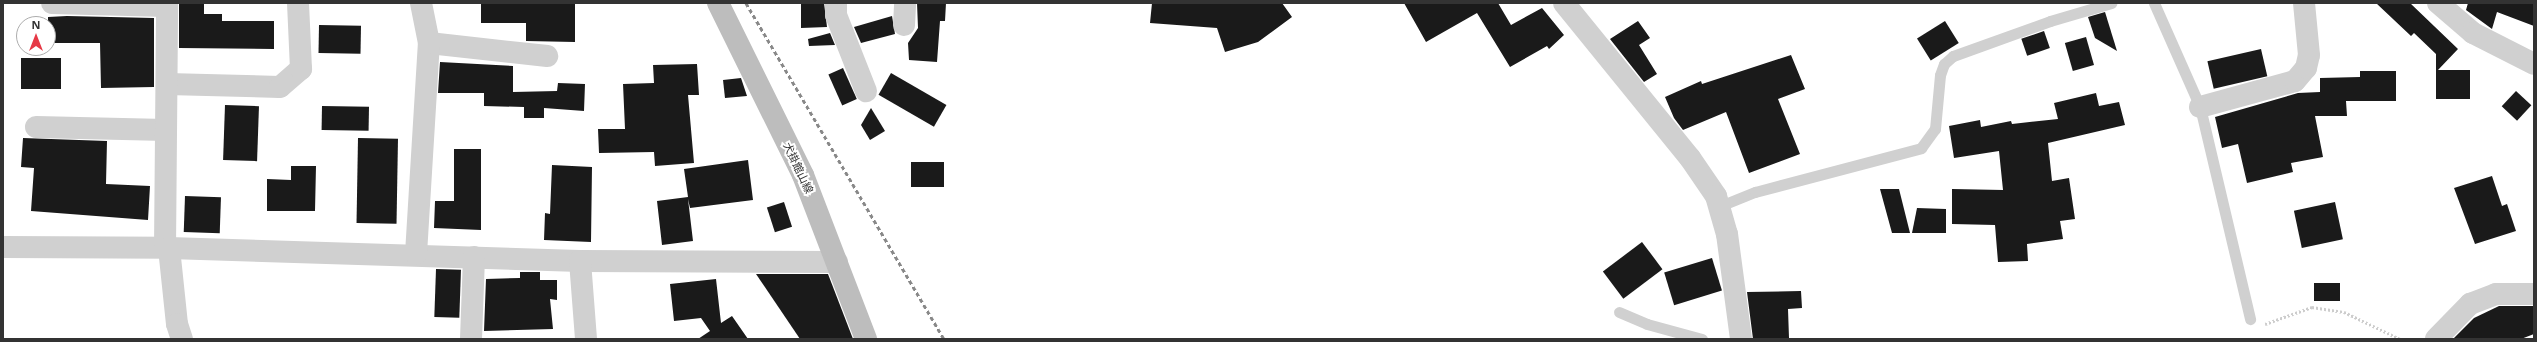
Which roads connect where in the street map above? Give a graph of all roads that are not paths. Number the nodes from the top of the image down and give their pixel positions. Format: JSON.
{"nodes":[{"id":1,"x":52,"y":3,"type":"edge"},
{"id":2,"x":298,"y":3,"type":"edge"},
{"id":3,"x":421,"y":3,"type":"edge"},
{"id":4,"x":718,"y":3,"type":"edge"},
{"id":5,"x":836,"y":3,"type":"edge"},
{"id":6,"x":905,"y":3,"type":"edge"},
{"id":7,"x":1564,"y":3,"type":"edge"},
{"id":8,"x":2111,"y":3,"type":"edge"},
{"id":9,"x":2154,"y":3,"type":"edge"},
{"id":10,"x":2304,"y":3,"type":"edge"},
{"id":11,"x":2438,"y":3,"type":"edge"},
{"id":12,"x":167,"y":4,"type":"edge"},
{"id":13,"x":2078,"y":8,"type":"edge"},
{"id":14,"x":904,"y":25,"type":"dead end"},
{"id":15,"x":429,"y":43,"type":"junction"},
{"id":16,"x":547,"y":56,"type":"dead end"},
{"id":17,"x":2534,"y":64,"type":"edge"},
{"id":18,"x":167,"y":84,"type":"junction"},
{"id":19,"x":866,"y":91,"type":"dead end"},
{"id":20,"x":2200,"y":107,"type":"junction"},
{"id":21,"x":36,"y":127,"type":"dead end"},
{"id":22,"x":166,"y":130,"type":"junction"},
{"id":23,"x":1720,"y":206,"type":"junction"},
{"id":24,"x":3,"y":247,"type":"edge"},
{"id":25,"x":167,"y":248,"type":"junction"},
{"id":26,"x":416,"y":254,"type":"junction"},
{"id":27,"x":474,"y":257,"type":"junction"},
{"id":28,"x":580,"y":261,"type":"junction"},
{"id":29,"x":837,"y":262,"type":"junction"},
{"id":30,"x":2534,"y":294,"type":"edge"},
{"id":31,"x":1619,"y":312,"type":"dead end"},
{"id":32,"x":2250,"y":320,"type":"road end"},
{"id":33,"x":182,"y":339,"type":"edge"},
{"id":34,"x":472,"y":339,"type":"edge"},
{"id":35,"x":586,"y":339,"type":"edge"},
{"id":36,"x":866,"y":339,"type":"edge"},
{"id":37,"x":1702,"y":339,"type":"edge"},
{"id":38,"x":1741,"y":339,"type":"edge"},
{"id":39,"x":2436,"y":339,"type":"edge"}],
"edges":[{"from":1,"to":12,"type":"street"},
{"from":2,"to":18,"type":"street"},
{"from":3,"to":15,"type":"street"},
{"from":4,"to":29,"type":"main road","name":"犬掛館山線"},
{"from":5,"to":19,"type":"street"},
{"from":6,"to":14,"type":"street"},
{"from":7,"to":23,"type":"street"},
{"from":8,"to":13,"type":"lane"},
{"from":9,"to":20,"type":"lane"},
{"from":10,"to":20,"type":"street"},
{"from":11,"to":17,"type":"street"},
{"from":12,"to":18,"type":"street"},
{"from":13,"to":23,"type":"lane"},
{"from":15,"to":16,"type":"street"},
{"from":15,"to":26,"type":"street"},
{"from":18,"to":22,"type":"street"},
{"from":20,"to":32,"type":"lane"},
{"from":21,"to":22,"type":"street"},
{"from":22,"to":25,"type":"street"},
{"from":23,"to":38,"type":"street"},
{"from":24,"to":25,"type":"street"},
{"from":25,"to":26,"type":"street"},
{"from":25,"to":33,"type":"street"},
{"from":26,"to":27,"type":"street"},
{"from":27,"to":28,"type":"street"},
{"from":27,"to":34,"type":"street"},
{"from":28,"to":29,"type":"street"},
{"from":28,"to":35,"type":"street"},
{"from":29,"to":36,"type":"main road","name":"犬掛館山線"},
{"from":30,"to":39,"type":"street"},
{"from":31,"to":37,"type":"lane"}]}
